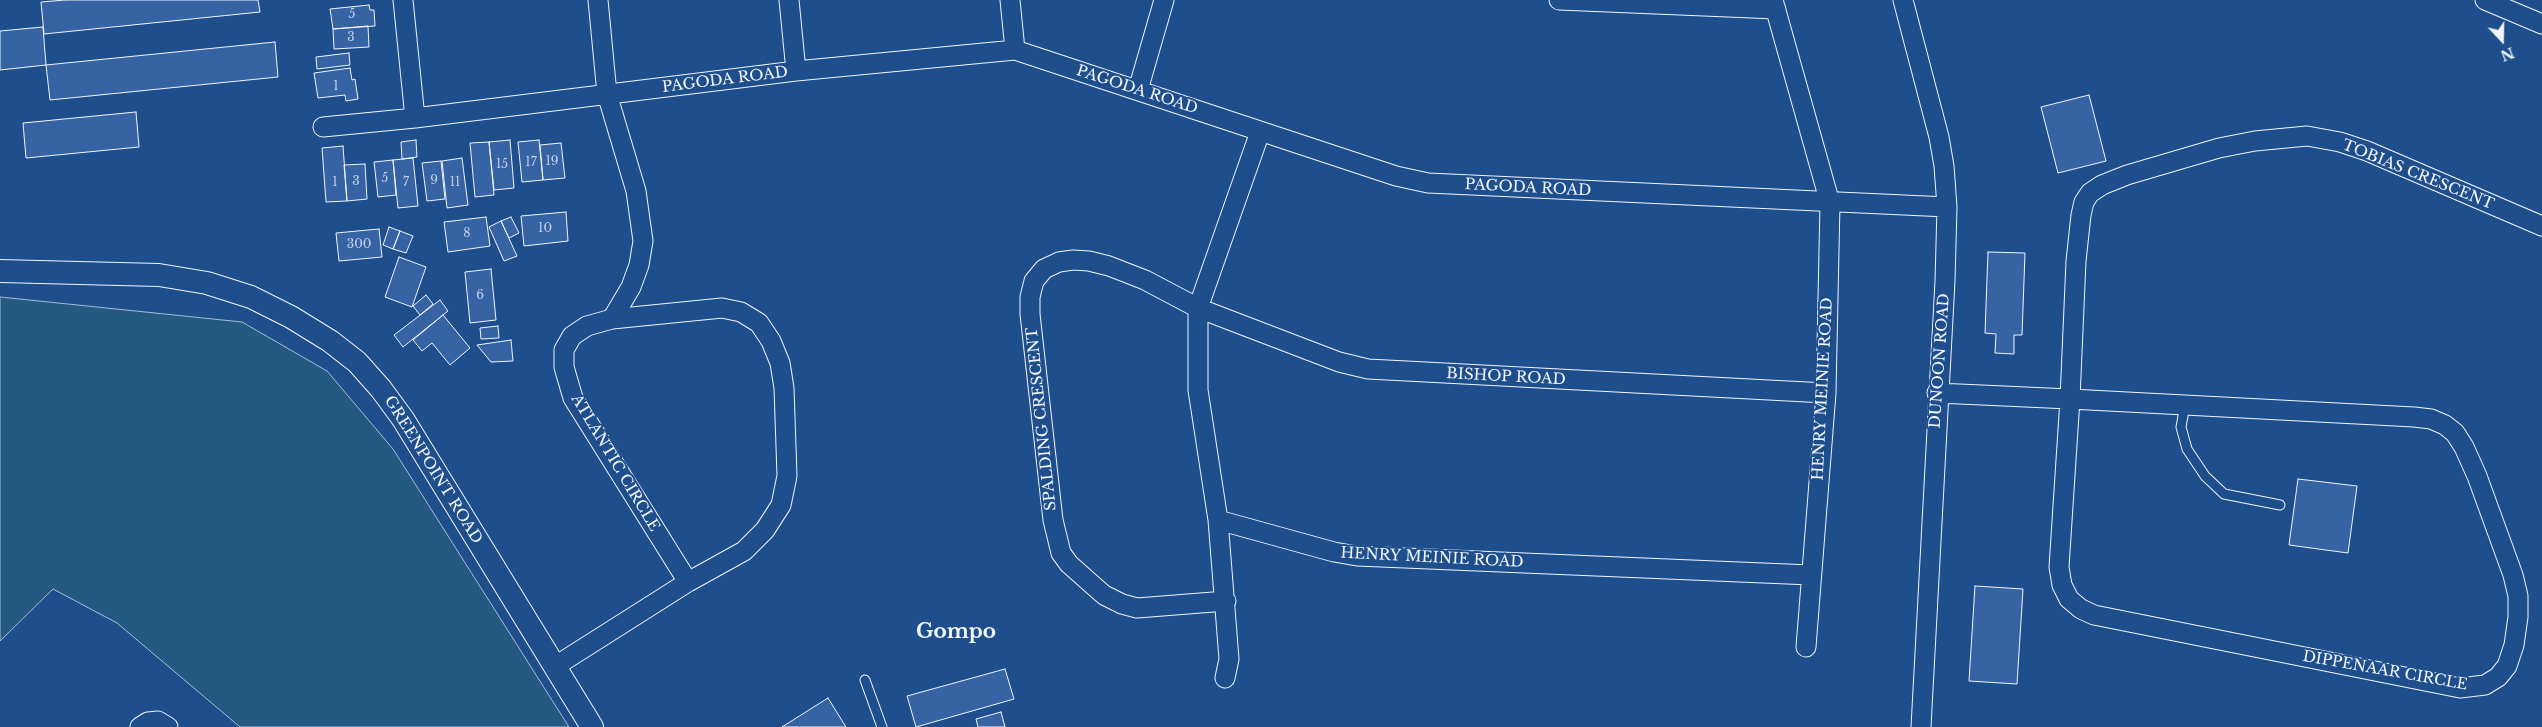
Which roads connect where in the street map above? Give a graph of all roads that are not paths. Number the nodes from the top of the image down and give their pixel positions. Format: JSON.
{"nodes":[{"id":1,"x":403,"y":0,"type":"edge"},
{"id":2,"x":598,"y":0,"type":"edge"},
{"id":3,"x":790,"y":0,"type":"edge"},
{"id":4,"x":1010,"y":0,"type":"edge"},
{"id":5,"x":1164,"y":0,"type":"edge"},
{"id":6,"x":1559,"y":0,"type":"edge"},
{"id":7,"x":1903,"y":0,"type":"edge"},
{"id":8,"x":2485,"y":0,"type":"edge"},
{"id":9,"x":1774,"y":5,"type":"edge"},
{"id":10,"x":2542,"y":24,"type":"edge"},
{"id":11,"x":1015,"y":50,"type":"junction"},
{"id":12,"x":796,"y":71,"type":"junction"},
{"id":13,"x":1138,"y":90,"type":"junction"},
{"id":14,"x":607,"y":94,"type":"junction"},
{"id":15,"x":415,"y":118,"type":"junction"},
{"id":16,"x":323,"y":127,"type":"dead end"},
{"id":17,"x":1260,"y":132,"type":"junction"},
{"id":18,"x":1830,"y":203,"type":"junction"},
{"id":19,"x":1947,"y":207,"type":"junction"},
{"id":20,"x":2542,"y":226,"type":"edge"},
{"id":21,"x":0,"y":271,"type":"edge"},
{"id":22,"x":1198,"y":308,"type":"junction"},
{"id":23,"x":612,"y":319,"type":"junction"},
{"id":24,"x":1826,"y":393,"type":"junction"},
{"id":25,"x":1937,"y":394,"type":"junction"},
{"id":26,"x":2070,"y":400,"type":"junction"},
{"id":27,"x":2185,"y":405,"type":"junction"},
{"id":28,"x":2280,"y":504,"type":"dead end"},
{"id":29,"x":1218,"y":520,"type":"junction"},
{"id":30,"x":1811,"y":575,"type":"junction"},
{"id":31,"x":688,"y":582,"type":"junction"},
{"id":32,"x":1226,"y":601,"type":"junction"},
{"id":33,"x":1806,"y":647,"type":"dead end"},
{"id":34,"x":554,"y":667,"type":"junction"},
{"id":35,"x":1225,"y":678,"type":"dead end"},
{"id":36,"x":865,"y":680,"type":"dead end"},
{"id":37,"x":140,"y":727,"type":"edge"},
{"id":38,"x":168,"y":727,"type":"edge"},
{"id":39,"x":592,"y":727,"type":"edge"},
{"id":40,"x":882,"y":727,"type":"edge"},
{"id":41,"x":1920,"y":727,"type":"edge"}],
"edges":[{"from":1,"to":15,"type":"street"},
{"from":2,"to":14,"type":"street"},
{"from":3,"to":12,"type":"street"},
{"from":4,"to":11,"type":"street"},
{"from":5,"to":13,"type":"street"},
{"from":6,"to":9,"type":"street"},
{"from":7,"to":19,"type":"street","name":"DUNOON ROAD"},
{"from":8,"to":10,"type":"street"},
{"from":9,"to":18,"type":"street","name":"HENRY MEINIE ROAD"},
{"from":11,"to":12,"type":"street","name":"PAGODA ROAD"},
{"from":11,"to":13,"type":"street","name":"PAGODA ROAD"},
{"from":12,"to":14,"type":"street","name":"PAGODA ROAD"},
{"from":13,"to":17,"type":"street","name":"PAGODA ROAD"},
{"from":14,"to":15,"type":"street","name":"PAGODA ROAD"},
{"from":14,"to":23,"type":"street"},
{"from":15,"to":16,"type":"street","name":"PAGODA ROAD"},
{"from":17,"to":18,"type":"street","name":"PAGODA ROAD"},
{"from":17,"to":22,"type":"street"},
{"from":18,"to":19,"type":"street","name":"PAGODA ROAD"},
{"from":18,"to":24,"type":"street","name":"HENRY MEINIE ROAD"},
{"from":19,"to":25,"type":"street","name":"DUNOON ROAD"},
{"from":20,"to":26,"type":"street","name":"TOBIAS CRESCENT"},
{"from":21,"to":34,"type":"street","name":"GREENPOINT ROAD"},
{"from":22,"to":24,"type":"street","name":"BISHOP ROAD"},
{"from":22,"to":29,"type":"street"},
{"from":22,"to":32,"type":"street","name":"SPALDING CRESCENT"},
{"from":23,"to":31,"type":"street","name":"ATLANTIC CIRCLE"},
{"from":23,"to":31,"type":"street","name":"ATLANTIC CIRCLE"},
{"from":24,"to":30,"type":"street","name":"HENRY MEINIE ROAD"},
{"from":25,"to":26,"type":"street","name":"DIPPENAAR CIRCLE"},
{"from":25,"to":41,"type":"street","name":"DUNOON ROAD"},
{"from":26,"to":27,"type":"street","name":"DIPPENAAR CIRCLE"},
{"from":26,"to":27,"type":"street","name":"DIPPENAAR CIRCLE"},
{"from":27,"to":28,"type":"lane"},
{"from":29,"to":30,"type":"street","name":"HENRY MEINIE ROAD"},
{"from":29,"to":32,"type":"street"},
{"from":30,"to":33,"type":"street","name":"HENRY MEINIE ROAD"},
{"from":31,"to":34,"type":"street","name":"ATLANTIC CIRCLE"},
{"from":32,"to":35,"type":"street"},
{"from":34,"to":39,"type":"street","name":"GREENPOINT ROAD"},
{"from":36,"to":40,"type":"lane"},
{"from":37,"to":38,"type":"street"}]}
